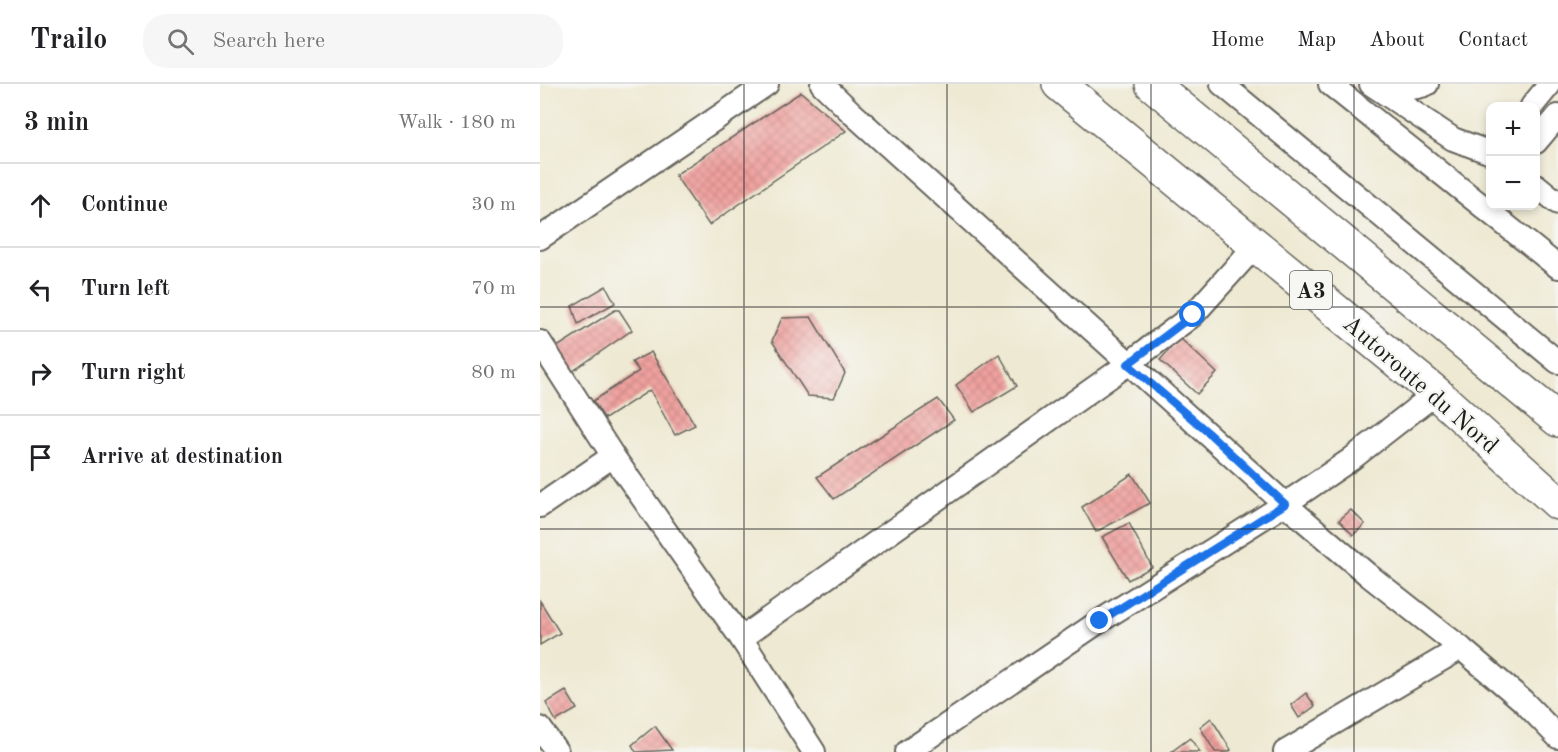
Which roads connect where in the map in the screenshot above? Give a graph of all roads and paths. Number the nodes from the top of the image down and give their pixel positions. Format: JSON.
{"nodes":[{"id":1,"x":767,"y":84,"type":"edge"},
{"id":2,"x":822,"y":84,"type":"edge"},
{"id":3,"x":1059,"y":84,"type":"edge"},
{"id":4,"x":1152,"y":84,"type":"edge"},
{"id":5,"x":1222,"y":84,"type":"edge"},
{"id":6,"x":1330,"y":84,"type":"edge"},
{"id":7,"x":1372,"y":84,"type":"edge"},
{"id":8,"x":1427,"y":84,"type":"edge"},
{"id":9,"x":1550,"y":84,"type":"edge"},
{"id":10,"x":1535,"y":102,"type":"edge"},
{"id":11,"x":1558,"y":116,"type":"edge"},
{"id":12,"x":1540,"y":137,"type":"edge"},
{"id":13,"x":1486,"y":149,"type":"edge"},
{"id":14,"x":1540,"y":188,"type":"edge"},
{"id":15,"x":1558,"y":203,"type":"edge"},
{"id":16,"x":540,"y":238,"type":"edge"},
{"id":17,"x":1256,"y":245,"type":"junction"},
{"id":18,"x":1558,"y":267,"type":"edge"},
{"id":19,"x":540,"y":342,"type":"edge"},
{"id":20,"x":1558,"y":362,"type":"edge"},
{"id":21,"x":1128,"y":364,"type":"junction"},
{"id":22,"x":1436,"y":393,"type":"junction"},
{"id":23,"x":1558,"y":420,"type":"edge"},
{"id":24,"x":612,"y":456,"type":"junction"},
{"id":25,"x":1558,"y":503,"type":"edge"},
{"id":26,"x":1285,"y":504,"type":"junction"},
{"id":27,"x":540,"y":506,"type":"edge"},
{"id":28,"x":741,"y":638,"type":"junction"},
{"id":29,"x":1461,"y":648,"type":"junction"},
{"id":30,"x":1558,"y":737,"type":"edge"},
{"id":31,"x":814,"y":752,"type":"edge"},
{"id":32,"x":907,"y":752,"type":"edge"},
{"id":33,"x":1286,"y":752,"type":"edge"}],
"edges":[{"from":1,"to":16,"type":"street"},
{"from":2,"to":21,"type":"street"},
{"from":3,"to":17,"type":"highway","name":"Autoroute du Nord","number":"A3"},
{"from":4,"to":23,"type":"highway","number":"A3"},
{"from":5,"to":20,"type":"street"},
{"from":6,"to":18,"type":"street"},
{"from":7,"to":8,"type":"street"},
{"from":7,"to":13,"type":"street"},
{"from":9,"to":10,"type":"street"},
{"from":11,"to":12,"type":"street"},
{"from":14,"to":15,"type":"street"},
{"from":17,"to":21,"type":"street"},
{"from":17,"to":22,"type":"highway","name":"Autoroute du Nord","number":"A3"},
{"from":19,"to":24,"type":"street"},
{"from":21,"to":26,"type":"street"},
{"from":21,"to":28,"type":"street"},
{"from":22,"to":25,"type":"highway","name":"Autoroute du Nord","number":"A3"},
{"from":22,"to":26,"type":"street"},
{"from":24,"to":27,"type":"street"},
{"from":24,"to":28,"type":"street"},
{"from":26,"to":29,"type":"street"},
{"from":26,"to":32,"type":"street"},
{"from":28,"to":31,"type":"street"},
{"from":29,"to":30,"type":"street"},
{"from":29,"to":33,"type":"street"}]}
